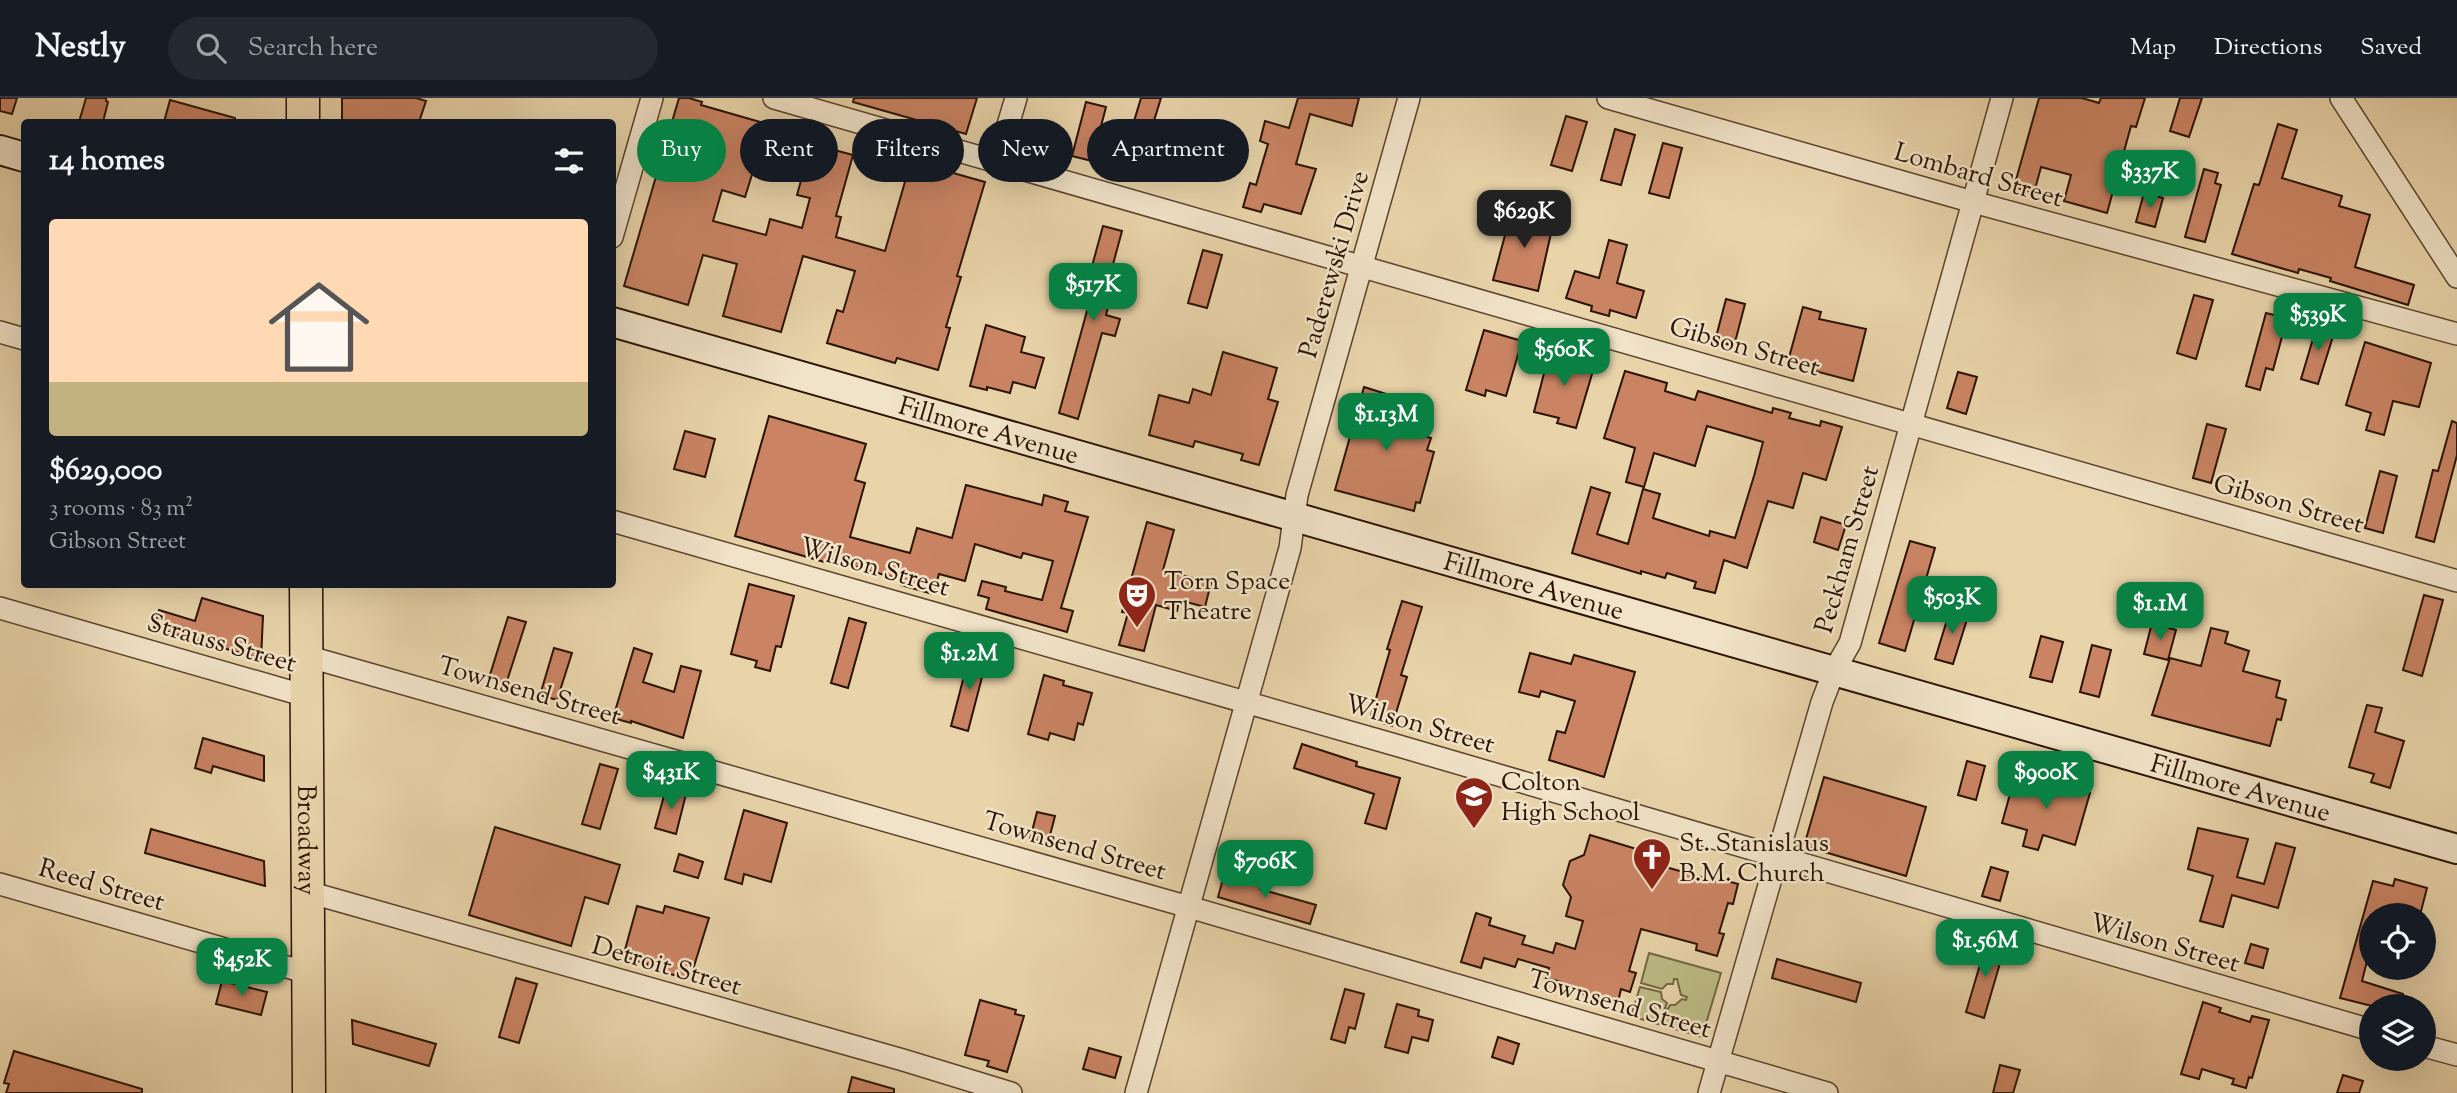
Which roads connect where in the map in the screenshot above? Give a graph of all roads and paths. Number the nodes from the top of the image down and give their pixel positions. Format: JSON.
{"nodes":[{"id":1,"x":303,"y":98,"type":"edge"},
{"id":2,"x":652,"y":98,"type":"edge"},
{"id":3,"x":774,"y":98,"type":"edge"},
{"id":4,"x":1016,"y":98,"type":"edge"},
{"id":5,"x":1409,"y":98,"type":"edge"},
{"id":6,"x":1608,"y":98,"type":"edge"},
{"id":7,"x":2002,"y":98,"type":"edge"},
{"id":8,"x":2341,"y":98,"type":"edge"},
{"id":9,"x":303,"y":119,"type":"edge"},
{"id":10,"x":1010,"y":119,"type":"edge"},
{"id":11,"x":0,"y":150,"type":"edge"},
{"id":12,"x":21,"y":156,"type":"edge"},
{"id":13,"x":978,"y":157,"type":"edge"},
{"id":14,"x":1068,"y":182,"type":"edge"},
{"id":15,"x":1973,"y":202,"type":"junction"},
{"id":16,"x":616,"y":223,"type":"edge"},
{"id":17,"x":1362,"y":265,"type":"junction"},
{"id":18,"x":2457,"y":277,"type":"edge"},
{"id":19,"x":616,"y":323,"type":"edge"},
{"id":20,"x":0,"y":332,"type":"edge"},
{"id":21,"x":2457,"y":334,"type":"edge"},
{"id":22,"x":21,"y":338,"type":"edge"},
{"id":23,"x":1911,"y":423,"type":"junction"},
{"id":24,"x":1294,"y":517,"type":"junction"},
{"id":25,"x":616,"y":522,"type":"edge"},
{"id":26,"x":2457,"y":581,"type":"edge"},
{"id":27,"x":306,"y":588,"type":"edge"},
{"id":28,"x":0,"y":608,"type":"edge"},
{"id":29,"x":306,"y":656,"type":"junction"},
{"id":30,"x":1834,"y":671,"type":"junction"},
{"id":31,"x":306,"y":696,"type":"junction"},
{"id":32,"x":1247,"y":703,"type":"junction"},
{"id":33,"x":2457,"y":849,"type":"edge"},
{"id":34,"x":1778,"y":858,"type":"junction"},
{"id":35,"x":0,"y":884,"type":"edge"},
{"id":36,"x":308,"y":892,"type":"junction"},
{"id":37,"x":1189,"y":907,"type":"junction"},
{"id":38,"x":308,"y":973,"type":"junction"},
{"id":39,"x":2359,"y":1027,"type":"edge"},
{"id":40,"x":2436,"y":1049,"type":"edge"},
{"id":41,"x":2457,"y":1055,"type":"edge"},
{"id":42,"x":1717,"y":1061,"type":"junction"},
{"id":43,"x":309,"y":1093,"type":"edge"},
{"id":44,"x":1011,"y":1093,"type":"edge"},
{"id":45,"x":1136,"y":1093,"type":"edge"},
{"id":46,"x":1709,"y":1093,"type":"edge"},
{"id":47,"x":1827,"y":1093,"type":"edge"}],
"edges":[{"from":1,"to":9,"type":"main road"},
{"from":2,"to":16,"type":"street"},
{"from":3,"to":13,"type":"street","name":"Gibson Street"},
{"from":4,"to":10,"type":"street"},
{"from":5,"to":17,"type":"street","name":"Paderewski Drive"},
{"from":6,"to":15,"type":"street","name":"Lombard Street"},
{"from":7,"to":15,"type":"street","name":"Peckham Street"},
{"from":8,"to":18,"type":"street"},
{"from":11,"to":12,"type":"street"},
{"from":14,"to":17,"type":"street","name":"Gibson Street"},
{"from":15,"to":21,"type":"street","name":"Lombard Street"},
{"from":15,"to":23,"type":"street","name":"Peckham Street"},
{"from":17,"to":23,"type":"street","name":"Gibson Street"},
{"from":17,"to":24,"type":"street","name":"Paderewski Drive"},
{"from":19,"to":24,"type":"street","name":"Fillmore Avenue"},
{"from":20,"to":22,"type":"street"},
{"from":23,"to":26,"type":"street","name":"Gibson Street"},
{"from":23,"to":30,"type":"street","name":"Peckham Street"},
{"from":24,"to":30,"type":"street","name":"Fillmore Avenue"},
{"from":24,"to":32,"type":"street","name":"Paderewski Drive"},
{"from":25,"to":32,"type":"street","name":"Wilson Street"},
{"from":27,"to":29,"type":"main road","name":"Broadway"},
{"from":28,"to":31,"type":"street","name":"Strauss Street"},
{"from":29,"to":31,"type":"main road","name":"Broadway"},
{"from":29,"to":37,"type":"street","name":"Townsend Street"},
{"from":30,"to":33,"type":"street","name":"Fillmore Avenue"},
{"from":30,"to":34,"type":"street","name":"Peckham Street"},
{"from":31,"to":36,"type":"main road","name":"Broadway"},
{"from":32,"to":34,"type":"street","name":"Wilson Street"},
{"from":32,"to":37,"type":"street","name":"Paderewski Drive"},
{"from":34,"to":39,"type":"street","name":"Wilson Street"},
{"from":34,"to":42,"type":"street","name":"Peckham Street"},
{"from":35,"to":38,"type":"street","name":"Reed Street"},
{"from":36,"to":38,"type":"main road","name":"Broadway"},
{"from":36,"to":44,"type":"street","name":"Detroit Street"},
{"from":37,"to":42,"type":"street","name":"Townsend Street"},
{"from":37,"to":45,"type":"street","name":"Paderewski Drive"},
{"from":38,"to":43,"type":"main road","name":"Broadway"},
{"from":40,"to":41,"type":"street"},
{"from":42,"to":46,"type":"street","name":"Peckham Street"},
{"from":42,"to":47,"type":"street","name":"Townsend Street"}]}
